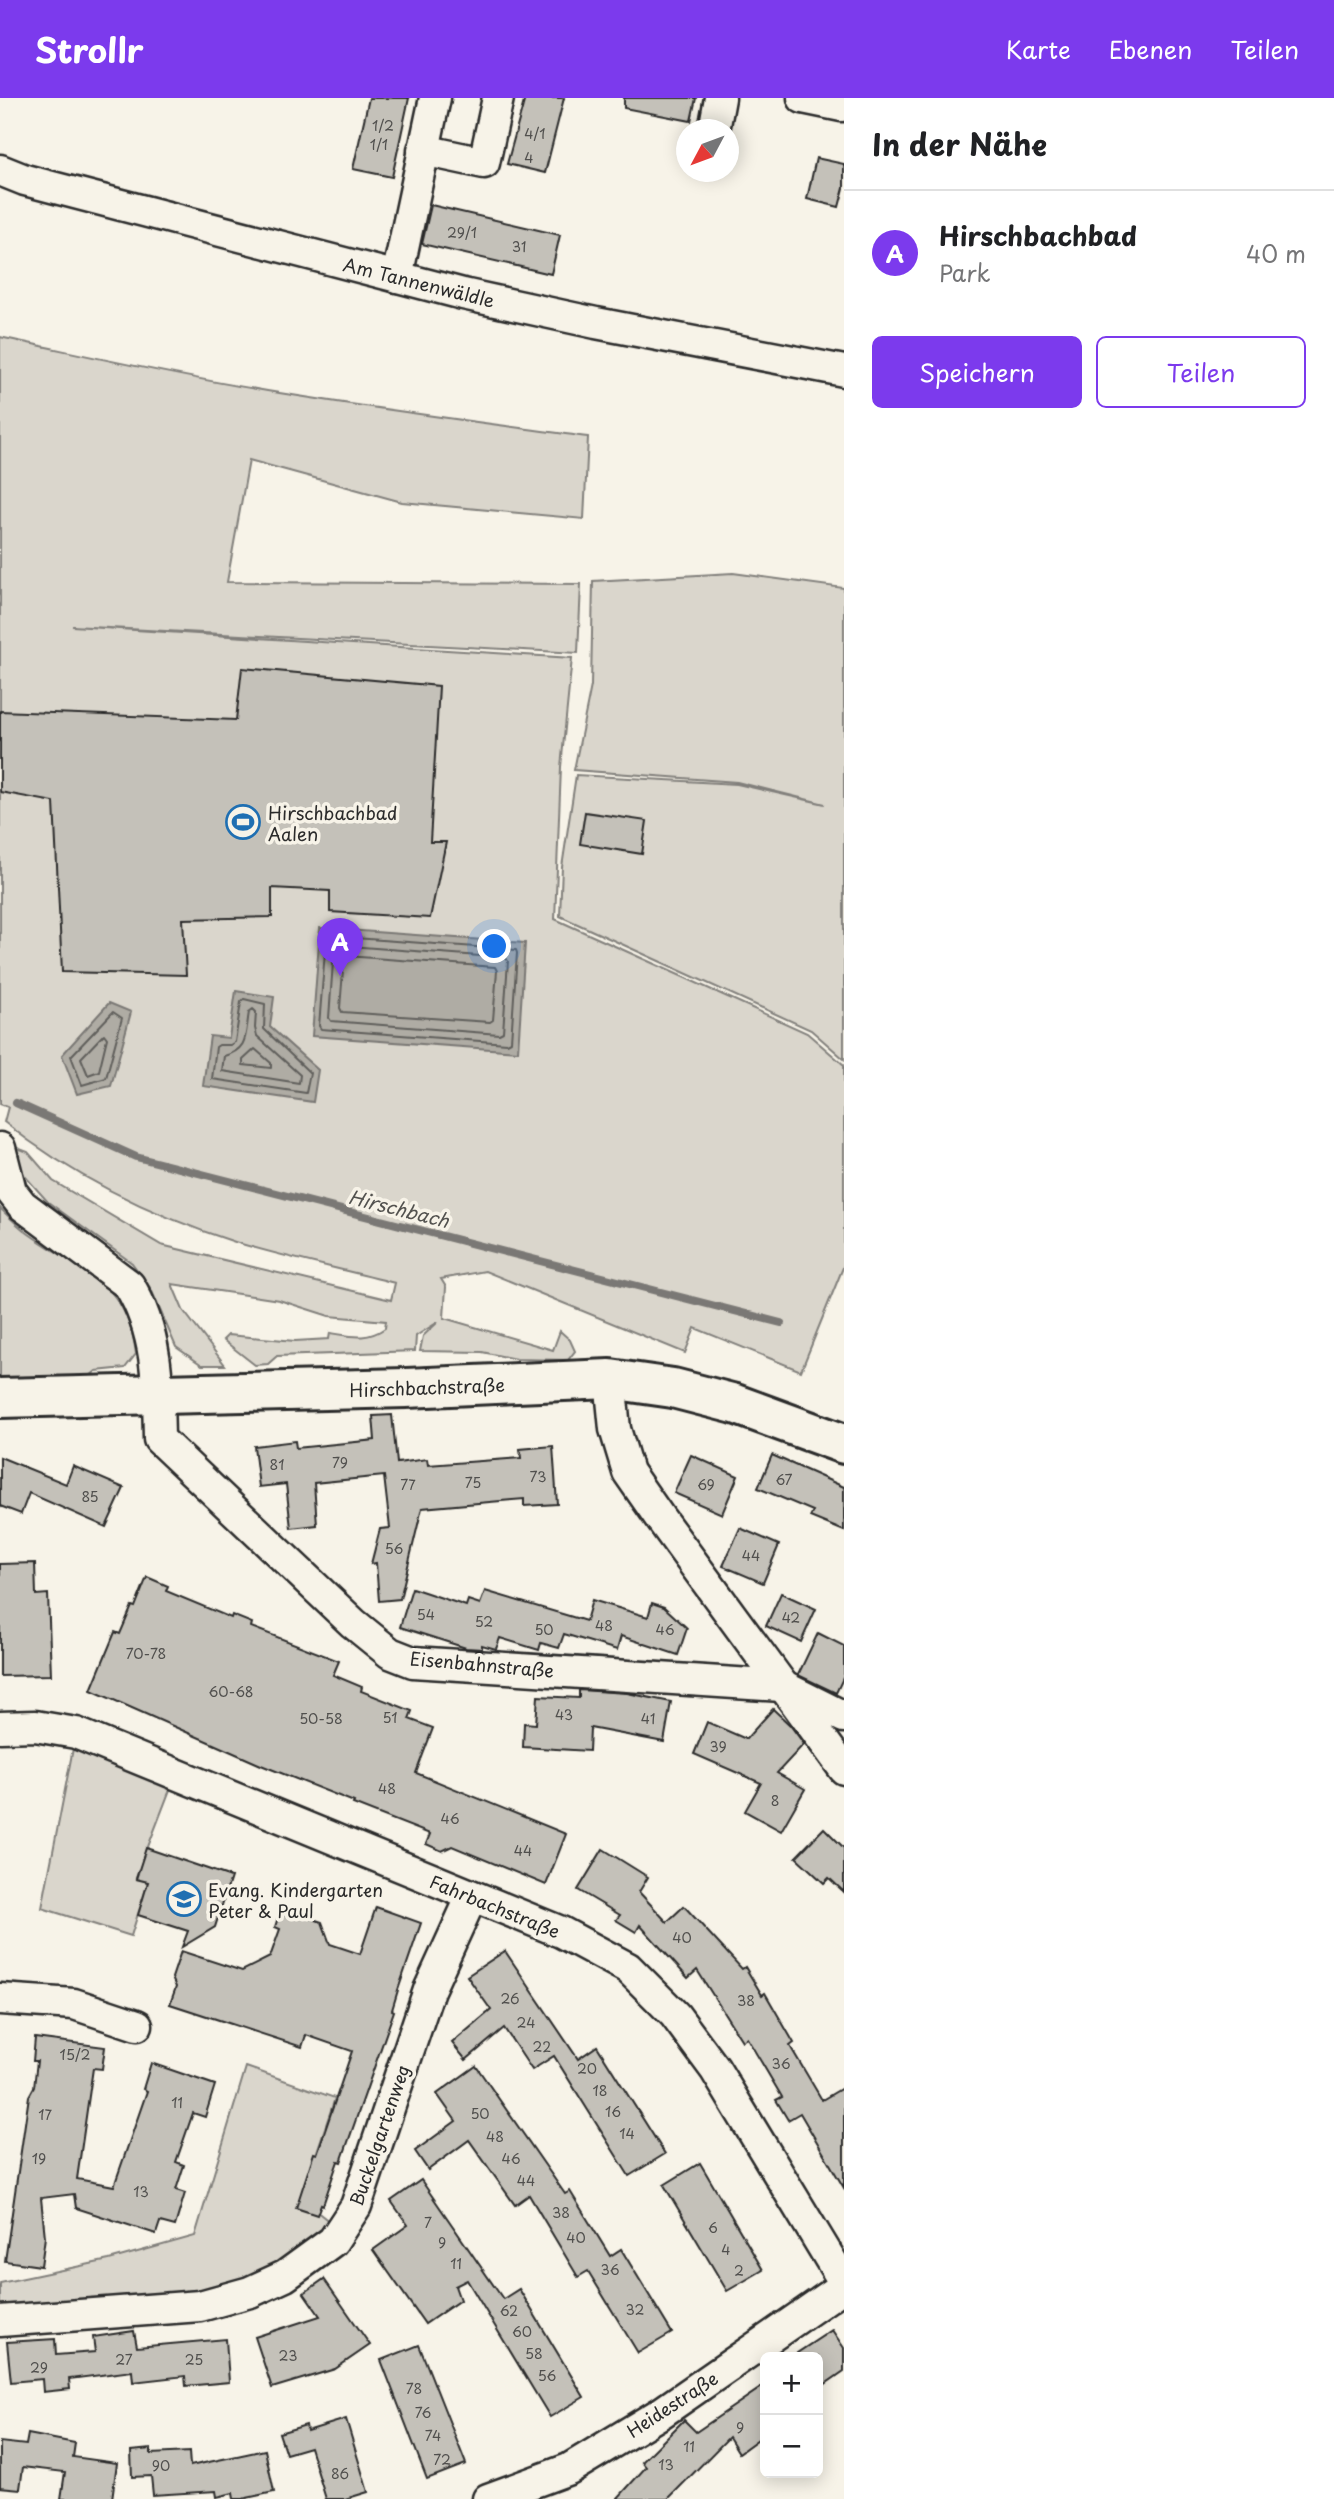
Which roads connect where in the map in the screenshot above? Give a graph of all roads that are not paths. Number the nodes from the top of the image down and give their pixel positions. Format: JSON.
{"nodes":[{"id":1,"x":435,"y":98,"type":"edge"},
{"id":2,"x":498,"y":98,"type":"edge"},
{"id":3,"x":803,"y":98,"type":"edge"},
{"id":4,"x":843,"y":103,"type":"edge"},
{"id":5,"x":423,"y":150,"type":"junction"},
{"id":6,"x":0,"y":170,"type":"edge"},
{"id":7,"x":397,"y":277,"type":"junction"},
{"id":8,"x":844,"y":371,"type":"edge"},
{"id":9,"x":0,"y":1148,"type":"edge"},
{"id":10,"x":610,"y":1379,"type":"junction"},
{"id":11,"x":158,"y":1393,"type":"junction"},
{"id":12,"x":0,"y":1398,"type":"edge"},
{"id":13,"x":844,"y":1444,"type":"edge"},
{"id":14,"x":782,"y":1686,"type":"junction"},
{"id":15,"x":844,"y":1717,"type":"edge"},
{"id":16,"x":0,"y":1727,"type":"edge"},
{"id":17,"x":844,"y":1769,"type":"edge"},
{"id":18,"x":472,"y":1896,"type":"junction"},
{"id":19,"x":0,"y":1999,"type":"edge"},
{"id":20,"x":137,"y":2025,"type":"dead end"},
{"id":21,"x":844,"y":2284,"type":"edge"},
{"id":22,"x":0,"y":2321,"type":"edge"},
{"id":23,"x":558,"y":2486,"type":"edge"},
{"id":24,"x":488,"y":2499,"type":"edge"}],
"edges":[{"from":1,"to":5,"type":"street"},
{"from":2,"to":5,"type":"street"},
{"from":3,"to":4,"type":"street"},
{"from":5,"to":7,"type":"street"},
{"from":6,"to":7,"type":"street","name":"Am Tannenwäldle"},
{"from":7,"to":8,"type":"street","name":"Am Tannenwäldle"},
{"from":9,"to":11,"type":"street","name":"Eisenbahnstraße"},
{"from":10,"to":11,"type":"street","name":"Hirschbachstraße"},
{"from":10,"to":13,"type":"street","name":"Hirschbachstraße"},
{"from":10,"to":14,"type":"street"},
{"from":11,"to":12,"type":"street","name":"Hirschbachstraße"},
{"from":11,"to":14,"type":"street","name":"Eisenbahnstraße"},
{"from":14,"to":15,"type":"street","name":"Eisenbahnstraße"},
{"from":14,"to":17,"type":"street"},
{"from":16,"to":18,"type":"street","name":"Fahrbachstraße"},
{"from":18,"to":21,"type":"street","name":"Fahrbachstraße"},
{"from":18,"to":22,"type":"street","name":"Buckelgartenweg"},
{"from":19,"to":20,"type":"street"},
{"from":21,"to":23,"type":"street","name":"Heidestraße"},
{"from":23,"to":24,"type":"street","name":"Heidestraße"}]}
